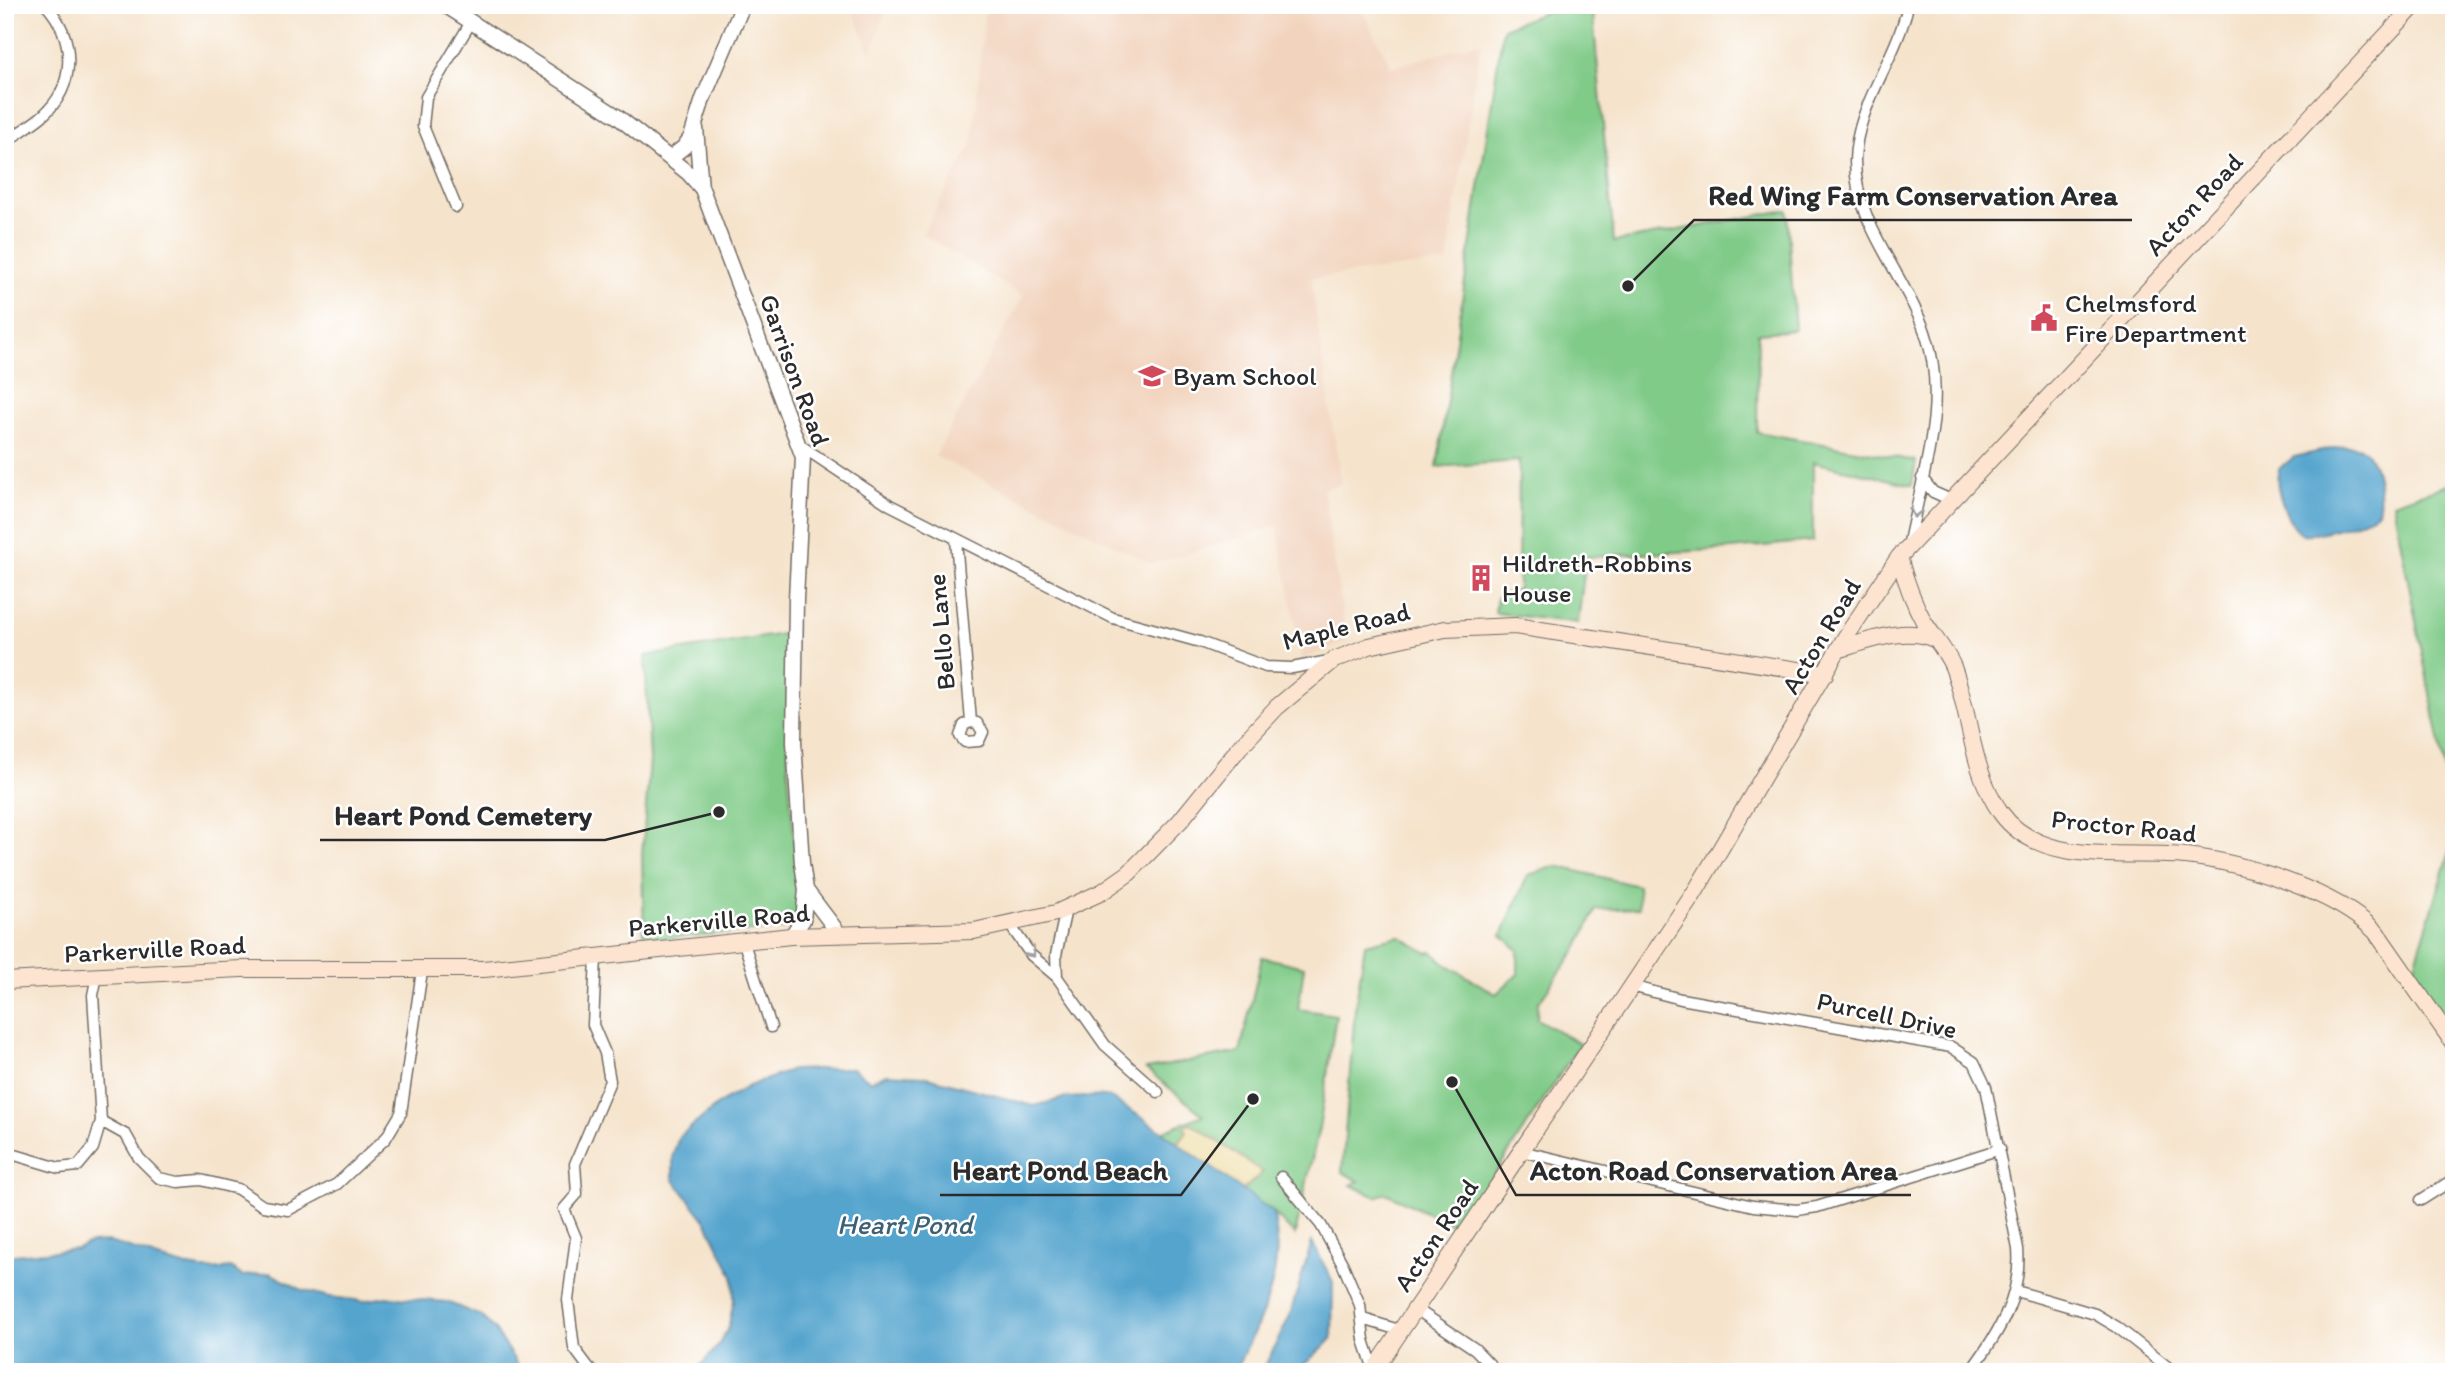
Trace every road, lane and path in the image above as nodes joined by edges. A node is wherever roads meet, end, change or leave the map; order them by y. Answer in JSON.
{"nodes":[{"id":1,"x":46,"y":5,"type":"edge"},
{"id":2,"x":445,"y":5,"type":"edge"},
{"id":3,"x":743,"y":5,"type":"edge"},
{"id":4,"x":1908,"y":5,"type":"edge"},
{"id":5,"x":2414,"y":5,"type":"edge"},
{"id":6,"x":471,"y":22,"type":"junction"},
{"id":7,"x":696,"y":126,"type":"junction"},
{"id":8,"x":5,"y":142,"type":"edge"},
{"id":9,"x":670,"y":158,"type":"junction"},
{"id":10,"x":702,"y":189,"type":"junction"},
{"id":11,"x":456,"y":207,"type":"dead end"},
{"id":12,"x":801,"y":446,"type":"junction"},
{"id":13,"x":1922,"y":478,"type":"junction"},
{"id":14,"x":1951,"y":500,"type":"junction"},
{"id":15,"x":956,"y":539,"type":"junction"},
{"id":16,"x":1903,"y":552,"type":"junction"},
{"id":17,"x":1936,"y":640,"type":"junction"},
{"id":18,"x":1838,"y":650,"type":"junction"},
{"id":19,"x":1334,"y":660,"type":"junction"},
{"id":20,"x":1825,"y":674,"type":"junction"},
{"id":21,"x":971,"y":722,"type":"dead end"},
{"id":22,"x":806,"y":890,"type":"junction"},
{"id":23,"x":1066,"y":909,"type":"junction"},
{"id":24,"x":1010,"y":925,"type":"junction"},
{"id":25,"x":841,"y":935,"type":"junction"},
{"id":26,"x":791,"y":936,"type":"junction"},
{"id":27,"x":743,"y":940,"type":"junction"},
{"id":28,"x":596,"y":957,"type":"junction"},
{"id":29,"x":422,"y":971,"type":"junction"},
{"id":30,"x":97,"y":976,"type":"junction"},
{"id":31,"x":1057,"y":977,"type":"junction"},
{"id":32,"x":5,"y":981,"type":"edge"},
{"id":33,"x":1631,"y":986,"type":"junction"},
{"id":34,"x":771,"y":1027,"type":"dead end"},
{"id":35,"x":2454,"y":1044,"type":"edge"},
{"id":36,"x":1158,"y":1092,"type":"dead end"},
{"id":37,"x":101,"y":1121,"type":"junction"},
{"id":38,"x":2000,"y":1149,"type":"junction"},
{"id":39,"x":1521,"y":1151,"type":"junction"},
{"id":40,"x":5,"y":1152,"type":"edge"},
{"id":41,"x":1281,"y":1177,"type":"dead end"},
{"id":42,"x":2454,"y":1179,"type":"edge"},
{"id":43,"x":2421,"y":1200,"type":"dead end"},
{"id":44,"x":2016,"y":1291,"type":"junction"},
{"id":45,"x":1416,"y":1309,"type":"junction"},
{"id":46,"x":1363,"y":1319,"type":"junction"},
{"id":47,"x":1402,"y":1331,"type":"junction"},
{"id":48,"x":1373,"y":1371,"type":"edge"},
{"id":49,"x":592,"y":1372,"type":"edge"},
{"id":50,"x":1497,"y":1372,"type":"edge"},
{"id":51,"x":1970,"y":1372,"type":"edge"},
{"id":52,"x":2174,"y":1372,"type":"edge"}],
"edges":[{"from":1,"to":8,"type":"street"},
{"from":2,"to":6,"type":"street","name":"Garrison Road"},
{"from":3,"to":7,"type":"street"},
{"from":4,"to":13,"type":"street"},
{"from":5,"to":14,"type":"main road","name":"Acton Road"},
{"from":6,"to":9,"type":"street","name":"Garrison Road"},
{"from":6,"to":11,"type":"street"},
{"from":7,"to":9,"type":"street"},
{"from":7,"to":10,"type":"street"},
{"from":9,"to":10,"type":"street","name":"Garrison Road"},
{"from":10,"to":12,"type":"street","name":"Garrison Road"},
{"from":12,"to":15,"type":"street","name":"Maple Road"},
{"from":12,"to":22,"type":"street","name":"Garrison Road"},
{"from":13,"to":14,"type":"street"},
{"from":13,"to":16,"type":"street","one_way":true},
{"from":14,"to":16,"type":"main road","name":"Acton Road"},
{"from":15,"to":19,"type":"street","name":"Maple Road"},
{"from":15,"to":21,"type":"street","name":"Bello Lane"},
{"from":16,"to":17,"type":"main road","name":"Proctor Road"},
{"from":16,"to":18,"type":"main road","name":"Acton Road"},
{"from":17,"to":18,"type":"main road"},
{"from":17,"to":35,"type":"main road","name":"Proctor Road"},
{"from":18,"to":20,"type":"main road","name":"Acton Road"},
{"from":19,"to":20,"type":"main road","name":"Maple Road"},
{"from":19,"to":23,"type":"main road","name":"Parkerville Road"},
{"from":20,"to":33,"type":"main road","name":"Acton Road"},
{"from":22,"to":25,"type":"street"},
{"from":22,"to":26,"type":"street","name":"Garrison Road"},
{"from":23,"to":24,"type":"main road","name":"Parkerville Road"},
{"from":23,"to":31,"type":"street"},
{"from":24,"to":25,"type":"main road","name":"Parkerville Road"},
{"from":24,"to":31,"type":"street","one_way":true},
{"from":25,"to":26,"type":"main road","name":"Parkerville Road"},
{"from":26,"to":27,"type":"main road","name":"Parkerville Road"},
{"from":27,"to":28,"type":"main road","name":"Parkerville Road"},
{"from":27,"to":34,"type":"street"},
{"from":28,"to":29,"type":"main road","name":"Parkerville Road"},
{"from":28,"to":49,"type":"street"},
{"from":29,"to":30,"type":"main road","name":"Parkerville Road"},
{"from":29,"to":37,"type":"street"},
{"from":30,"to":32,"type":"main road","name":"Parkerville Road"},
{"from":30,"to":37,"type":"street"},
{"from":31,"to":36,"type":"street"},
{"from":33,"to":38,"type":"street","name":"Purcell Drive"},
{"from":33,"to":39,"type":"main road","name":"Acton Road"},
{"from":37,"to":40,"type":"street"},
{"from":38,"to":39,"type":"street"},
{"from":38,"to":44,"type":"street","name":"Purcell Drive"},
{"from":39,"to":45,"type":"main road","name":"Acton Road"},
{"from":41,"to":46,"type":"street"},
{"from":42,"to":43,"type":"street"},
{"from":44,"to":51,"type":"street","name":"Purcell Drive"},
{"from":44,"to":52,"type":"street"},
{"from":45,"to":47,"type":"main road","name":"Acton Road"},
{"from":45,"to":50,"type":"street"},
{"from":46,"to":47,"type":"street"},
{"from":46,"to":48,"type":"street"},
{"from":47,"to":48,"type":"main road","name":"Acton Road"}]}
